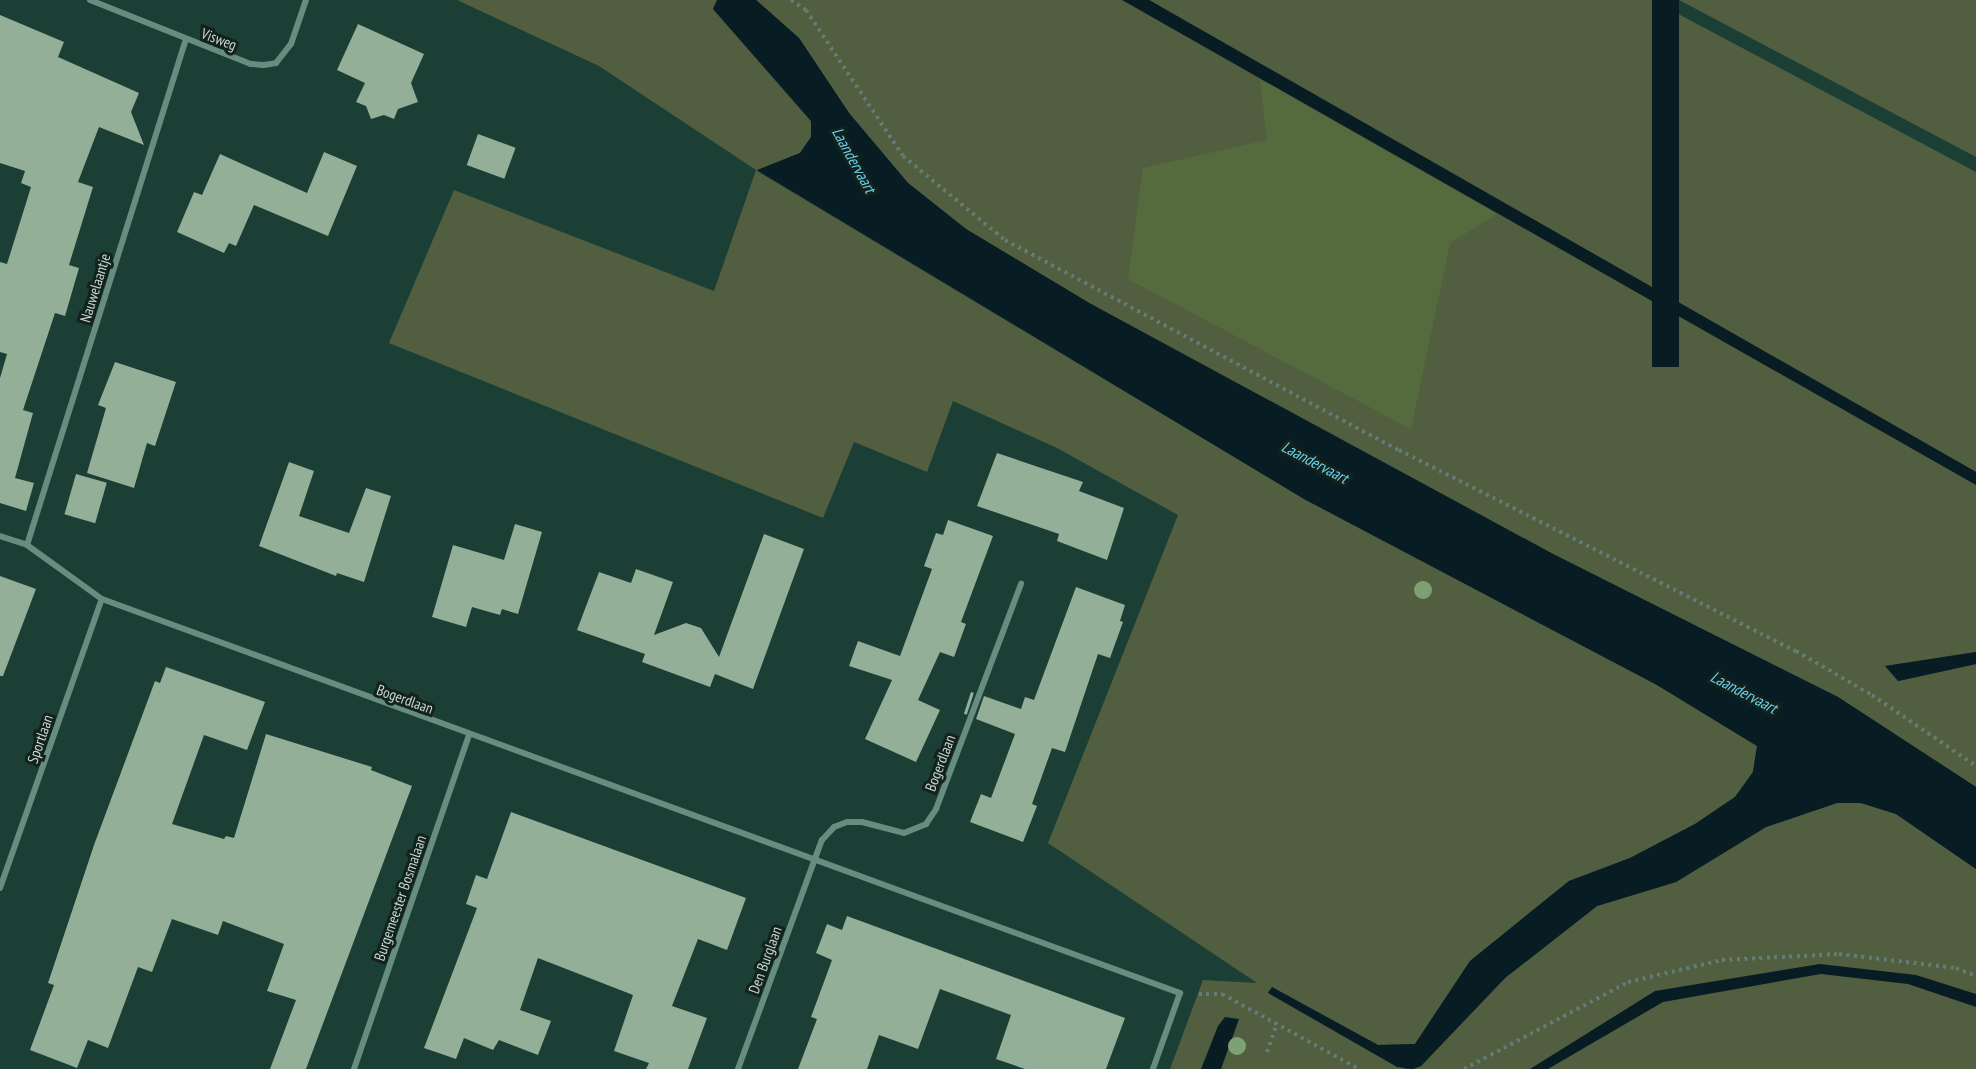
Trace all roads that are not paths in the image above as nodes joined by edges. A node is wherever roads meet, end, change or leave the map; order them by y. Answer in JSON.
{"nodes":[{"id":1,"x":90,"y":0,"type":"edge"},
{"id":2,"x":306,"y":0,"type":"edge"},
{"id":3,"x":186,"y":39,"type":"junction"},
{"id":4,"x":0,"y":536,"type":"edge"},
{"id":5,"x":27,"y":545,"type":"junction"},
{"id":6,"x":1021,"y":584,"type":"dead end"},
{"id":7,"x":102,"y":599,"type":"junction"},
{"id":8,"x":470,"y":735,"type":"junction"},
{"id":9,"x":815,"y":858,"type":"junction"},
{"id":10,"x":0,"y":888,"type":"edge"},
{"id":11,"x":354,"y":1069,"type":"edge"},
{"id":12,"x":738,"y":1069,"type":"edge"},
{"id":13,"x":1153,"y":1069,"type":"edge"}],
"edges":[{"from":1,"to":3,"type":"street","name":"Visweg"},
{"from":2,"to":3,"type":"street","name":"Visweg"},
{"from":3,"to":5,"type":"street","name":"Nauwelaantje"},
{"from":4,"to":5,"type":"street","name":"Bogerdlaan"},
{"from":5,"to":7,"type":"street","name":"Bogerdlaan"},
{"from":6,"to":9,"type":"street","name":"Bogerdlaan"},
{"from":7,"to":8,"type":"street","name":"Bogerdlaan"},
{"from":7,"to":10,"type":"street","name":"Sportlaan"},
{"from":8,"to":9,"type":"street","name":"Bogerdlaan"},
{"from":8,"to":11,"type":"street","name":"Burgemeester Bosmalaan"},
{"from":9,"to":12,"type":"street","name":"Den Burglaan"},
{"from":9,"to":13,"type":"street","name":"Bogerdlaan"}]}
